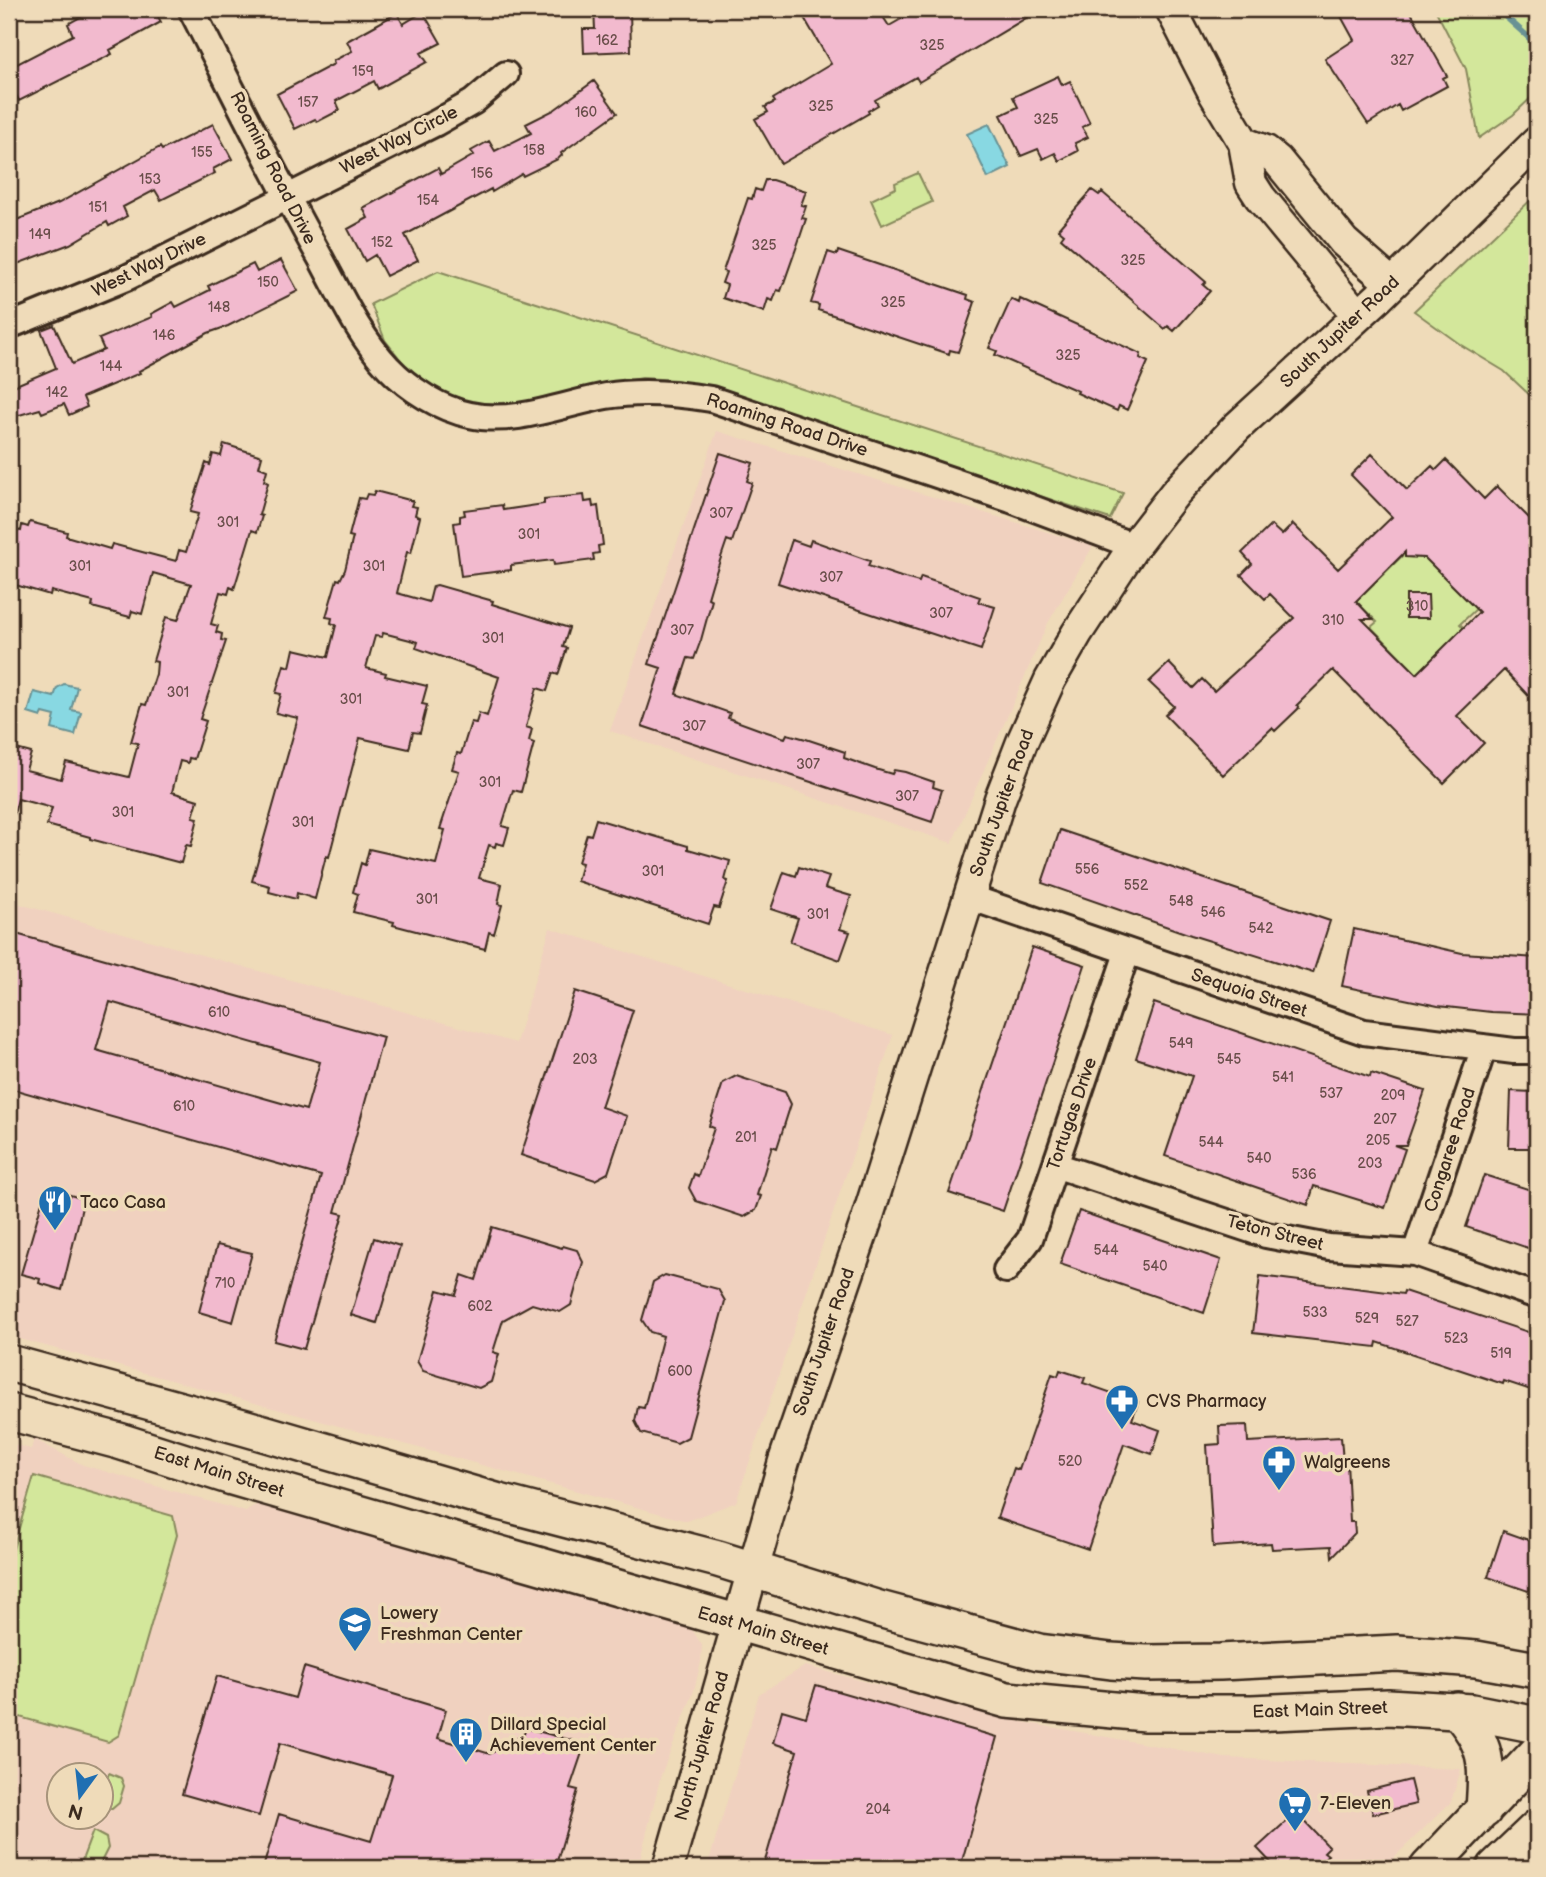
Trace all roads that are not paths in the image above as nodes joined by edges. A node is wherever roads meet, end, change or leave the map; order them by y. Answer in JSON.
{"nodes":[{"id":1,"x":191,"y":9,"type":"edge"},
{"id":2,"x":1171,"y":9,"type":"edge"},
{"id":3,"x":506,"y":74,"type":"dead end"},
{"id":4,"x":1537,"y":142,"type":"edge"},
{"id":5,"x":1244,"y":143,"type":"junction"},
{"id":6,"x":286,"y":197,"type":"junction"},
{"id":7,"x":1392,"y":284,"type":"junction"},
{"id":8,"x":1358,"y":316,"type":"junction"},
{"id":9,"x":9,"y":326,"type":"edge"},
{"id":10,"x":1134,"y":546,"type":"junction"},
{"id":11,"x":969,"y":897,"type":"junction"},
{"id":12,"x":1127,"y":953,"type":"junction"},
{"id":13,"x":1484,"y":1047,"type":"junction"},
{"id":14,"x":1537,"y":1051,"type":"edge"},
{"id":15,"x":1055,"y":1165,"type":"junction"},
{"id":16,"x":1415,"y":1253,"type":"junction"},
{"id":17,"x":1006,"y":1270,"type":"dead end"},
{"id":18,"x":1537,"y":1296,"type":"edge"},
{"id":19,"x":9,"y":1363,"type":"edge"},
{"id":20,"x":9,"y":1412,"type":"edge"},
{"id":21,"x":246,"y":1428,"type":"junction"},
{"id":22,"x":232,"y":1477,"type":"junction"},
{"id":23,"x":752,"y":1571,"type":"junction"},
{"id":24,"x":736,"y":1623,"type":"junction"},
{"id":25,"x":1111,"y":1661,"type":"junction"},
{"id":26,"x":1537,"y":1670,"type":"edge"},
{"id":27,"x":1457,"y":1710,"type":"junction"},
{"id":28,"x":1108,"y":1711,"type":"junction"},
{"id":29,"x":1537,"y":1725,"type":"edge"},
{"id":30,"x":1537,"y":1753,"type":"edge"},
{"id":31,"x":1483,"y":1810,"type":"junction"},
{"id":32,"x":1537,"y":1828,"type":"edge"},
{"id":33,"x":668,"y":1868,"type":"edge"},
{"id":34,"x":1428,"y":1868,"type":"edge"},
{"id":35,"x":1495,"y":1868,"type":"edge"}],
"edges":[{"from":1,"to":6,"type":"street","name":"Roaming Road Drive"},
{"from":2,"to":5,"type":"street"},
{"from":3,"to":6,"type":"street","name":"West Way Circle"},
{"from":4,"to":7,"type":"street","name":"South Jupiter Road"},
{"from":5,"to":7,"type":"street"},
{"from":5,"to":8,"type":"street"},
{"from":6,"to":9,"type":"street","name":"West Way Drive"},
{"from":6,"to":10,"type":"street","name":"Roaming Road Drive"},
{"from":7,"to":8,"type":"street","name":"South Jupiter Road"},
{"from":8,"to":10,"type":"street","name":"South Jupiter Road"},
{"from":10,"to":11,"type":"street","name":"South Jupiter Road"},
{"from":11,"to":12,"type":"street","name":"Sequoia Street"},
{"from":11,"to":23,"type":"street","name":"South Jupiter Road"},
{"from":12,"to":13,"type":"street","name":"Sequoia Street"},
{"from":12,"to":15,"type":"street","name":"Tortugas Drive"},
{"from":13,"to":14,"type":"street","name":"Sequoia Street"},
{"from":13,"to":16,"type":"street","name":"Congaree Road"},
{"from":15,"to":16,"type":"street","name":"Teton Street"},
{"from":15,"to":17,"type":"street","name":"Tortugas Drive"},
{"from":16,"to":18,"type":"street","name":"Teton Street"},
{"from":19,"to":21,"type":"main road"},
{"from":20,"to":22,"type":"main road","name":"East Main Street"},
{"from":21,"to":22,"type":"main road"},
{"from":21,"to":23,"type":"main road"},
{"from":22,"to":24,"type":"main road","name":"East Main Street"},
{"from":23,"to":24,"type":"street","name":"South Jupiter Road"},
{"from":23,"to":25,"type":"main road"},
{"from":24,"to":28,"type":"main road","name":"East Main Street"},
{"from":24,"to":33,"type":"street","name":"North Jupiter Road"},
{"from":25,"to":26,"type":"main road"},
{"from":25,"to":28,"type":"main road"},
{"from":27,"to":28,"type":"main road","name":"East Main Street"},
{"from":27,"to":29,"type":"main road","name":"East Main Street"},
{"from":27,"to":31,"type":"main road"},
{"from":30,"to":31,"type":"main road"},
{"from":31,"to":34,"type":"main road"},
{"from":32,"to":35,"type":"main road"}]}
